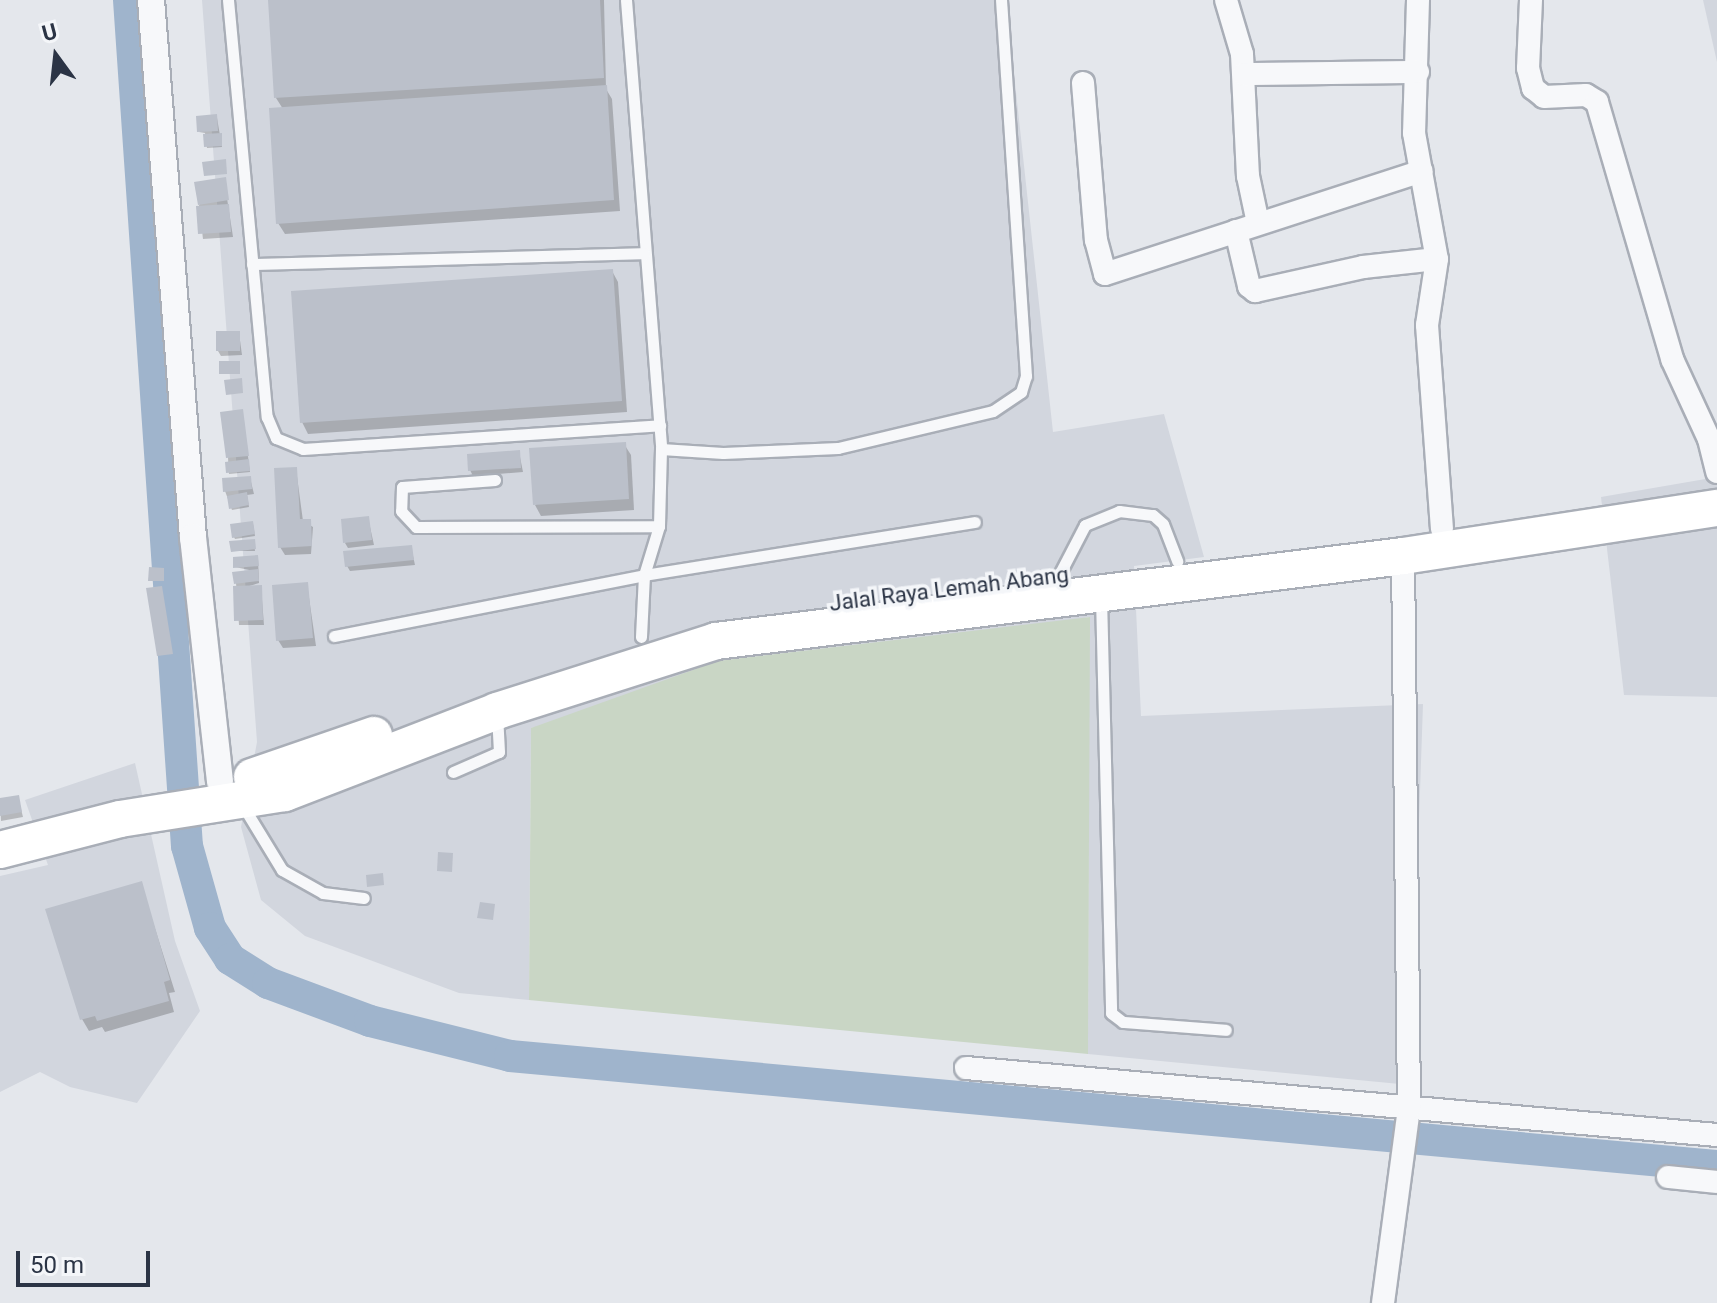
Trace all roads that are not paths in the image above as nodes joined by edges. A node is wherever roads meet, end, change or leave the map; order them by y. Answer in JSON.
{"nodes":[{"id":1,"x":151,"y":0,"type":"edge"},
{"id":2,"x":228,"y":0,"type":"edge"},
{"id":3,"x":626,"y":0,"type":"edge"},
{"id":4,"x":1001,"y":0,"type":"edge"},
{"id":5,"x":1226,"y":0,"type":"edge"},
{"id":6,"x":1418,"y":0,"type":"edge"},
{"id":7,"x":1531,"y":0,"type":"edge"},
{"id":8,"x":1418,"y":72,"type":"junction"},
{"id":9,"x":1244,"y":74,"type":"junction"},
{"id":10,"x":1083,"y":83,"type":"dead end"},
{"id":11,"x":1422,"y":171,"type":"junction"},
{"id":12,"x":1258,"y":223,"type":"junction"},
{"id":13,"x":1236,"y":231,"type":"junction"},
{"id":14,"x":644,"y":253,"type":"junction"},
{"id":15,"x":1437,"y":259,"type":"junction"},
{"id":16,"x":252,"y":264,"type":"junction"},
{"id":17,"x":660,"y":425,"type":"junction"},
{"id":18,"x":661,"y":449,"type":"junction"},
{"id":19,"x":1717,"y":472,"type":"edge"},
{"id":20,"x":495,"y":480,"type":"dead end"},
{"id":21,"x":1717,"y":487,"type":"edge"},
{"id":22,"x":1717,"y":508,"type":"edge"},
{"id":23,"x":975,"y":522,"type":"dead end"},
{"id":24,"x":659,"y":526,"type":"junction"},
{"id":25,"x":1442,"y":528,"type":"junction"},
{"id":26,"x":1403,"y":556,"type":"junction"},
{"id":27,"x":1177,"y":561,"type":"junction"},
{"id":28,"x":644,"y":575,"type":"junction"},
{"id":29,"x":1059,"y":575,"type":"junction"},
{"id":30,"x":1101,"y":592,"type":"junction"},
{"id":31,"x":334,"y":636,"type":"dead end"},
{"id":32,"x":641,"y":637,"type":"junction"},
{"id":33,"x":497,"y":711,"type":"junction"},
{"id":34,"x":453,"y":772,"type":"dead end"},
{"id":35,"x":219,"y":795,"type":"junction"},
{"id":36,"x":168,"y":801,"type":"junction"},
{"id":37,"x":0,"y":830,"type":"edge"},
{"id":38,"x":0,"y":850,"type":"edge"},
{"id":39,"x":364,"y":898,"type":"dead end"},
{"id":40,"x":1226,"y":1030,"type":"dead end"},
{"id":41,"x":966,"y":1068,"type":"dead end"},
{"id":42,"x":1408,"y":1125,"type":"junction"},
{"id":43,"x":1717,"y":1135,"type":"edge"},
{"id":44,"x":1668,"y":1177,"type":"dead end"},
{"id":45,"x":1717,"y":1182,"type":"edge"},
{"id":46,"x":1383,"y":1303,"type":"edge"}],
"edges":[{"from":1,"to":35,"type":"street"},
{"from":2,"to":16,"type":"lane"},
{"from":3,"to":14,"type":"lane"},
{"from":4,"to":18,"type":"lane"},
{"from":5,"to":9,"type":"street"},
{"from":6,"to":8,"type":"street"},
{"from":7,"to":19,"type":"street"},
{"from":8,"to":9,"type":"street"},
{"from":8,"to":11,"type":"street"},
{"from":9,"to":12,"type":"street"},
{"from":10,"to":13,"type":"street"},
{"from":11,"to":12,"type":"street"},
{"from":11,"to":15,"type":"street"},
{"from":12,"to":13,"type":"street"},
{"from":13,"to":15,"type":"street"},
{"from":14,"to":16,"type":"lane"},
{"from":14,"to":17,"type":"lane"},
{"from":15,"to":25,"type":"street"},
{"from":16,"to":17,"type":"lane"},
{"from":17,"to":18,"type":"lane"},
{"from":18,"to":24,"type":"lane"},
{"from":20,"to":24,"type":"lane"},
{"from":21,"to":25,"type":"highway","name":"Jalal Raya Lemah Abang"},
{"from":22,"to":26,"type":"highway","name":"Jalal Raya Lemah Abang"},
{"from":23,"to":28,"type":"lane"},
{"from":24,"to":28,"type":"lane"},
{"from":25,"to":27,"type":"highway","name":"Jalal Raya Lemah Abang"},
{"from":26,"to":30,"type":"highway","name":"Jalal Raya Lemah Abang"},
{"from":26,"to":42,"type":"street"},
{"from":27,"to":29,"type":"highway","name":"Jalal Raya Lemah Abang"},
{"from":27,"to":29,"type":"lane"},
{"from":28,"to":31,"type":"lane"},
{"from":28,"to":32,"type":"lane"},
{"from":29,"to":32,"type":"highway","name":"Jalal Raya Lemah Abang"},
{"from":30,"to":33,"type":"highway","name":"Jalal Raya Lemah Abang"},
{"from":30,"to":40,"type":"lane"},
{"from":32,"to":35,"type":"highway","name":"Jalal Raya Lemah Abang"},
{"from":33,"to":34,"type":"lane"},
{"from":33,"to":35,"type":"highway","name":"Jalal Raya Lemah Abang"},
{"from":35,"to":36,"type":"highway"},
{"from":35,"to":39,"type":"lane"},
{"from":36,"to":37,"type":"highway"},
{"from":36,"to":38,"type":"highway"},
{"from":41,"to":42,"type":"street"},
{"from":42,"to":43,"type":"street"},
{"from":42,"to":46,"type":"street"},
{"from":44,"to":45,"type":"street"}]}
